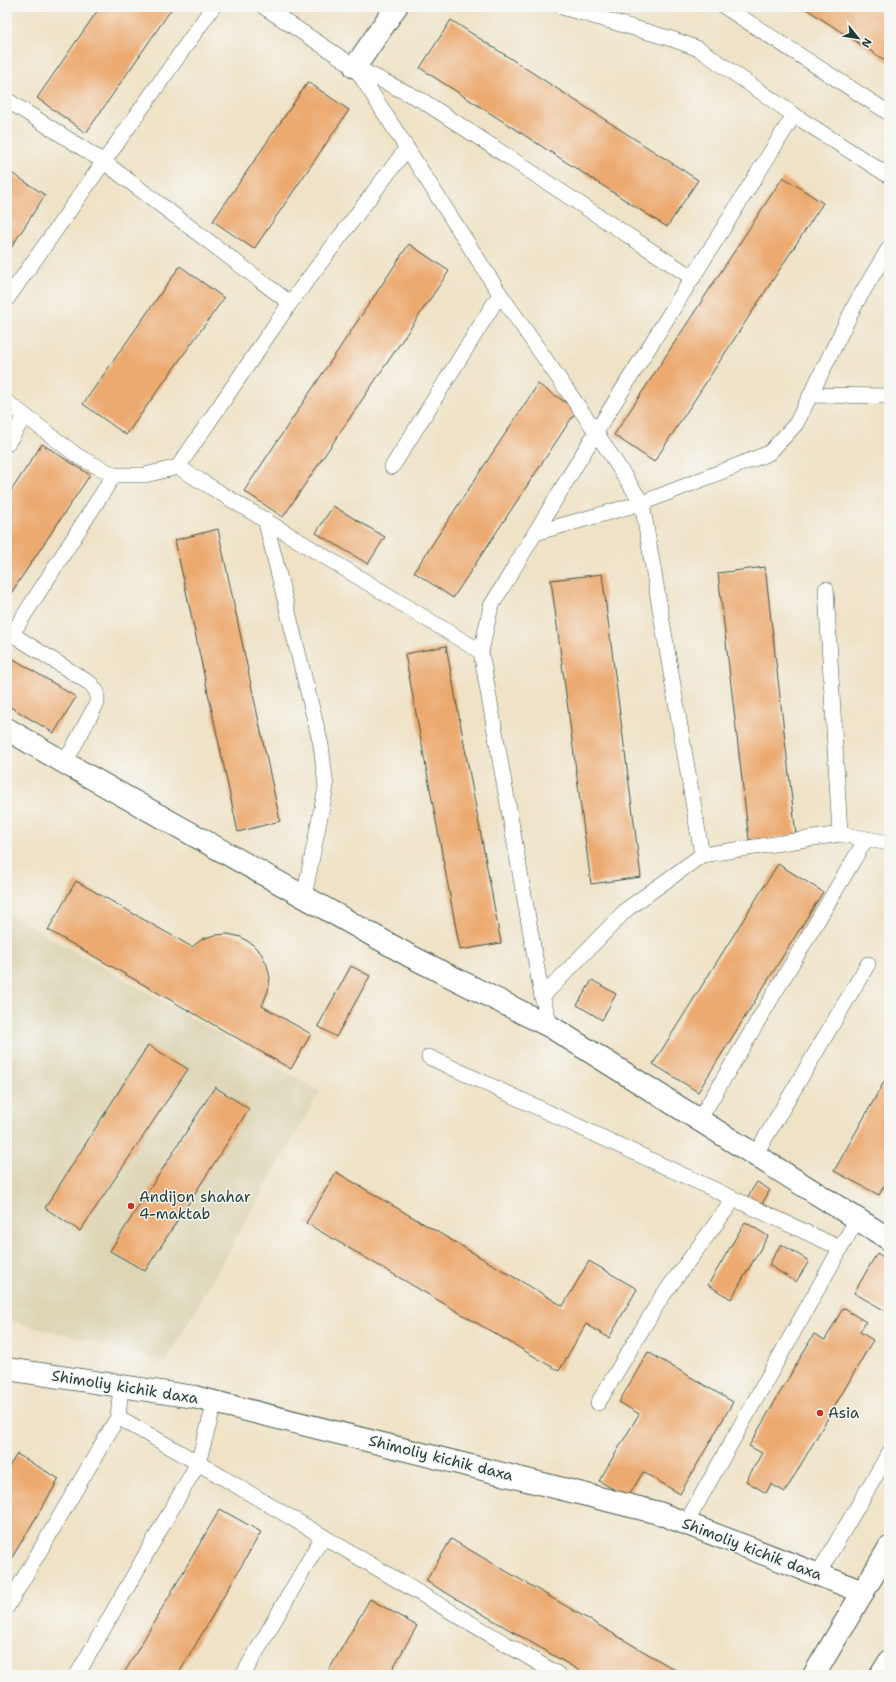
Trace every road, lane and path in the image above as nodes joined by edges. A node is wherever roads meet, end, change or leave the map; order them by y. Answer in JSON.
{"nodes":[{"id":1,"x":213,"y":7,"type":"edge"},
{"id":2,"x":264,"y":7,"type":"edge"},
{"id":3,"x":396,"y":7,"type":"edge"},
{"id":4,"x":562,"y":7,"type":"edge"},
{"id":5,"x":725,"y":7,"type":"edge"},
{"id":6,"x":355,"y":67,"type":"junction"},
{"id":7,"x":7,"y":100,"type":"edge"},
{"id":8,"x":889,"y":113,"type":"edge"},
{"id":9,"x":794,"y":115,"type":"junction"},
{"id":10,"x":407,"y":148,"type":"junction"},
{"id":11,"x":104,"y":162,"type":"junction"},
{"id":12,"x":889,"y":176,"type":"edge"},
{"id":13,"x":889,"y":248,"type":"edge"},
{"id":14,"x":693,"y":278,"type":"junction"},
{"id":15,"x":500,"y":294,"type":"junction"},
{"id":16,"x":7,"y":300,"type":"edge"},
{"id":17,"x":290,"y":303,"type":"junction"},
{"id":18,"x":811,"y":394,"type":"junction"},
{"id":19,"x":889,"y":396,"type":"edge"},
{"id":20,"x":7,"y":402,"type":"edge"},
{"id":21,"x":25,"y":416,"type":"junction"},
{"id":22,"x":596,"y":432,"type":"junction"},
{"id":23,"x":7,"y":444,"type":"edge"},
{"id":24,"x":178,"y":467,"type":"junction"},
{"id":25,"x":392,"y":467,"type":"dead end"},
{"id":26,"x":114,"y":475,"type":"junction"},
{"id":27,"x":642,"y":503,"type":"junction"},
{"id":28,"x":265,"y":520,"type":"junction"},
{"id":29,"x":535,"y":534,"type":"junction"},
{"id":30,"x":826,"y":589,"type":"dead end"},
{"id":31,"x":9,"y":632,"type":"edge"},
{"id":32,"x":481,"y":652,"type":"junction"},
{"id":33,"x":7,"y":729,"type":"edge"},
{"id":34,"x":65,"y":763,"type":"junction"},
{"id":35,"x":840,"y":834,"type":"junction"},
{"id":36,"x":866,"y":839,"type":"junction"},
{"id":37,"x":889,"y":843,"type":"edge"},
{"id":38,"x":702,"y":855,"type":"junction"},
{"id":39,"x":304,"y":897,"type":"junction"},
{"id":40,"x":868,"y":964,"type":"dead end"},
{"id":41,"x":542,"y":997,"type":"junction"},
{"id":42,"x":551,"y":1027,"type":"junction"},
{"id":43,"x":429,"y":1057,"type":"dead end"},
{"id":44,"x":699,"y":1120,"type":"junction"},
{"id":45,"x":755,"y":1155,"type":"junction"},
{"id":46,"x":734,"y":1199,"type":"junction"},
{"id":47,"x":857,"y":1219,"type":"junction"},
{"id":48,"x":889,"y":1239,"type":"edge"},
{"id":49,"x":840,"y":1248,"type":"junction"},
{"id":50,"x":7,"y":1369,"type":"edge"},
{"id":51,"x":121,"y":1386,"type":"junction"},
{"id":52,"x":215,"y":1402,"type":"junction"},
{"id":53,"x":598,"y":1403,"type":"dead end"},
{"id":54,"x":118,"y":1417,"type":"junction"},
{"id":55,"x":889,"y":1453,"type":"edge"},
{"id":56,"x":198,"y":1463,"type":"junction"},
{"id":57,"x":686,"y":1523,"type":"junction"},
{"id":58,"x":323,"y":1536,"type":"junction"},
{"id":59,"x":889,"y":1548,"type":"edge"},
{"id":60,"x":818,"y":1574,"type":"junction"},
{"id":61,"x":863,"y":1592,"type":"junction"},
{"id":62,"x":7,"y":1607,"type":"edge"},
{"id":63,"x":889,"y":1662,"type":"edge"},
{"id":64,"x":535,"y":1669,"type":"edge"},
{"id":65,"x":77,"y":1675,"type":"edge"},
{"id":66,"x":243,"y":1675,"type":"edge"},
{"id":67,"x":559,"y":1675,"type":"edge"},
{"id":68,"x":814,"y":1675,"type":"edge"},
{"id":69,"x":881,"y":1675,"type":"edge"}],
"edges":[{"from":1,"to":11,"type":"lane"},
{"from":2,"to":6,"type":"lane"},
{"from":3,"to":6,"type":"street"},
{"from":4,"to":9,"type":"lane"},
{"from":5,"to":8,"type":"lane"},
{"from":6,"to":10,"type":"lane"},
{"from":6,"to":14,"type":"lane"},
{"from":7,"to":11,"type":"lane"},
{"from":9,"to":12,"type":"lane"},
{"from":9,"to":14,"type":"lane"},
{"from":10,"to":15,"type":"lane"},
{"from":10,"to":17,"type":"lane"},
{"from":11,"to":16,"type":"lane"},
{"from":11,"to":17,"type":"lane"},
{"from":13,"to":18,"type":"lane"},
{"from":14,"to":22,"type":"lane"},
{"from":15,"to":22,"type":"lane"},
{"from":15,"to":25,"type":"lane"},
{"from":17,"to":24,"type":"lane"},
{"from":18,"to":19,"type":"lane"},
{"from":18,"to":27,"type":"lane"},
{"from":20,"to":21,"type":"lane"},
{"from":21,"to":23,"type":"lane"},
{"from":21,"to":26,"type":"lane"},
{"from":22,"to":27,"type":"lane"},
{"from":22,"to":29,"type":"lane"},
{"from":24,"to":26,"type":"lane"},
{"from":24,"to":28,"type":"lane"},
{"from":26,"to":31,"type":"lane"},
{"from":27,"to":29,"type":"lane"},
{"from":27,"to":38,"type":"lane"},
{"from":28,"to":32,"type":"lane"},
{"from":28,"to":39,"type":"lane"},
{"from":29,"to":32,"type":"lane"},
{"from":30,"to":35,"type":"lane"},
{"from":31,"to":34,"type":"lane"},
{"from":32,"to":41,"type":"lane"},
{"from":33,"to":34,"type":"street"},
{"from":34,"to":39,"type":"street"},
{"from":35,"to":36,"type":"lane"},
{"from":35,"to":38,"type":"lane"},
{"from":36,"to":37,"type":"lane"},
{"from":36,"to":44,"type":"lane"},
{"from":38,"to":41,"type":"lane"},
{"from":39,"to":42,"type":"street"},
{"from":40,"to":45,"type":"lane"},
{"from":41,"to":42,"type":"lane"},
{"from":42,"to":44,"type":"street"},
{"from":43,"to":46,"type":"lane"},
{"from":44,"to":45,"type":"street"},
{"from":45,"to":47,"type":"street"},
{"from":46,"to":49,"type":"lane"},
{"from":46,"to":53,"type":"lane"},
{"from":47,"to":48,"type":"street"},
{"from":47,"to":49,"type":"lane"},
{"from":49,"to":57,"type":"lane"},
{"from":50,"to":51,"type":"street","name":"Shimoliy kichik daxa"},
{"from":51,"to":52,"type":"street","name":"Shimoliy kichik daxa"},
{"from":51,"to":54,"type":"lane"},
{"from":52,"to":56,"type":"lane"},
{"from":52,"to":57,"type":"street","name":"Shimoliy kichik daxa"},
{"from":54,"to":56,"type":"lane"},
{"from":54,"to":62,"type":"lane"},
{"from":55,"to":60,"type":"lane"},
{"from":56,"to":58,"type":"lane"},
{"from":56,"to":65,"type":"lane"},
{"from":57,"to":60,"type":"street","name":"Shimoliy kichik daxa"},
{"from":58,"to":64,"type":"lane"},
{"from":58,"to":66,"type":"lane"},
{"from":59,"to":61,"type":"street"},
{"from":60,"to":61,"type":"street","name":"Shimoliy kichik daxa"},
{"from":61,"to":68,"type":"street"},
{"from":63,"to":69,"type":"street"},
{"from":64,"to":67,"type":"lane"}]}
